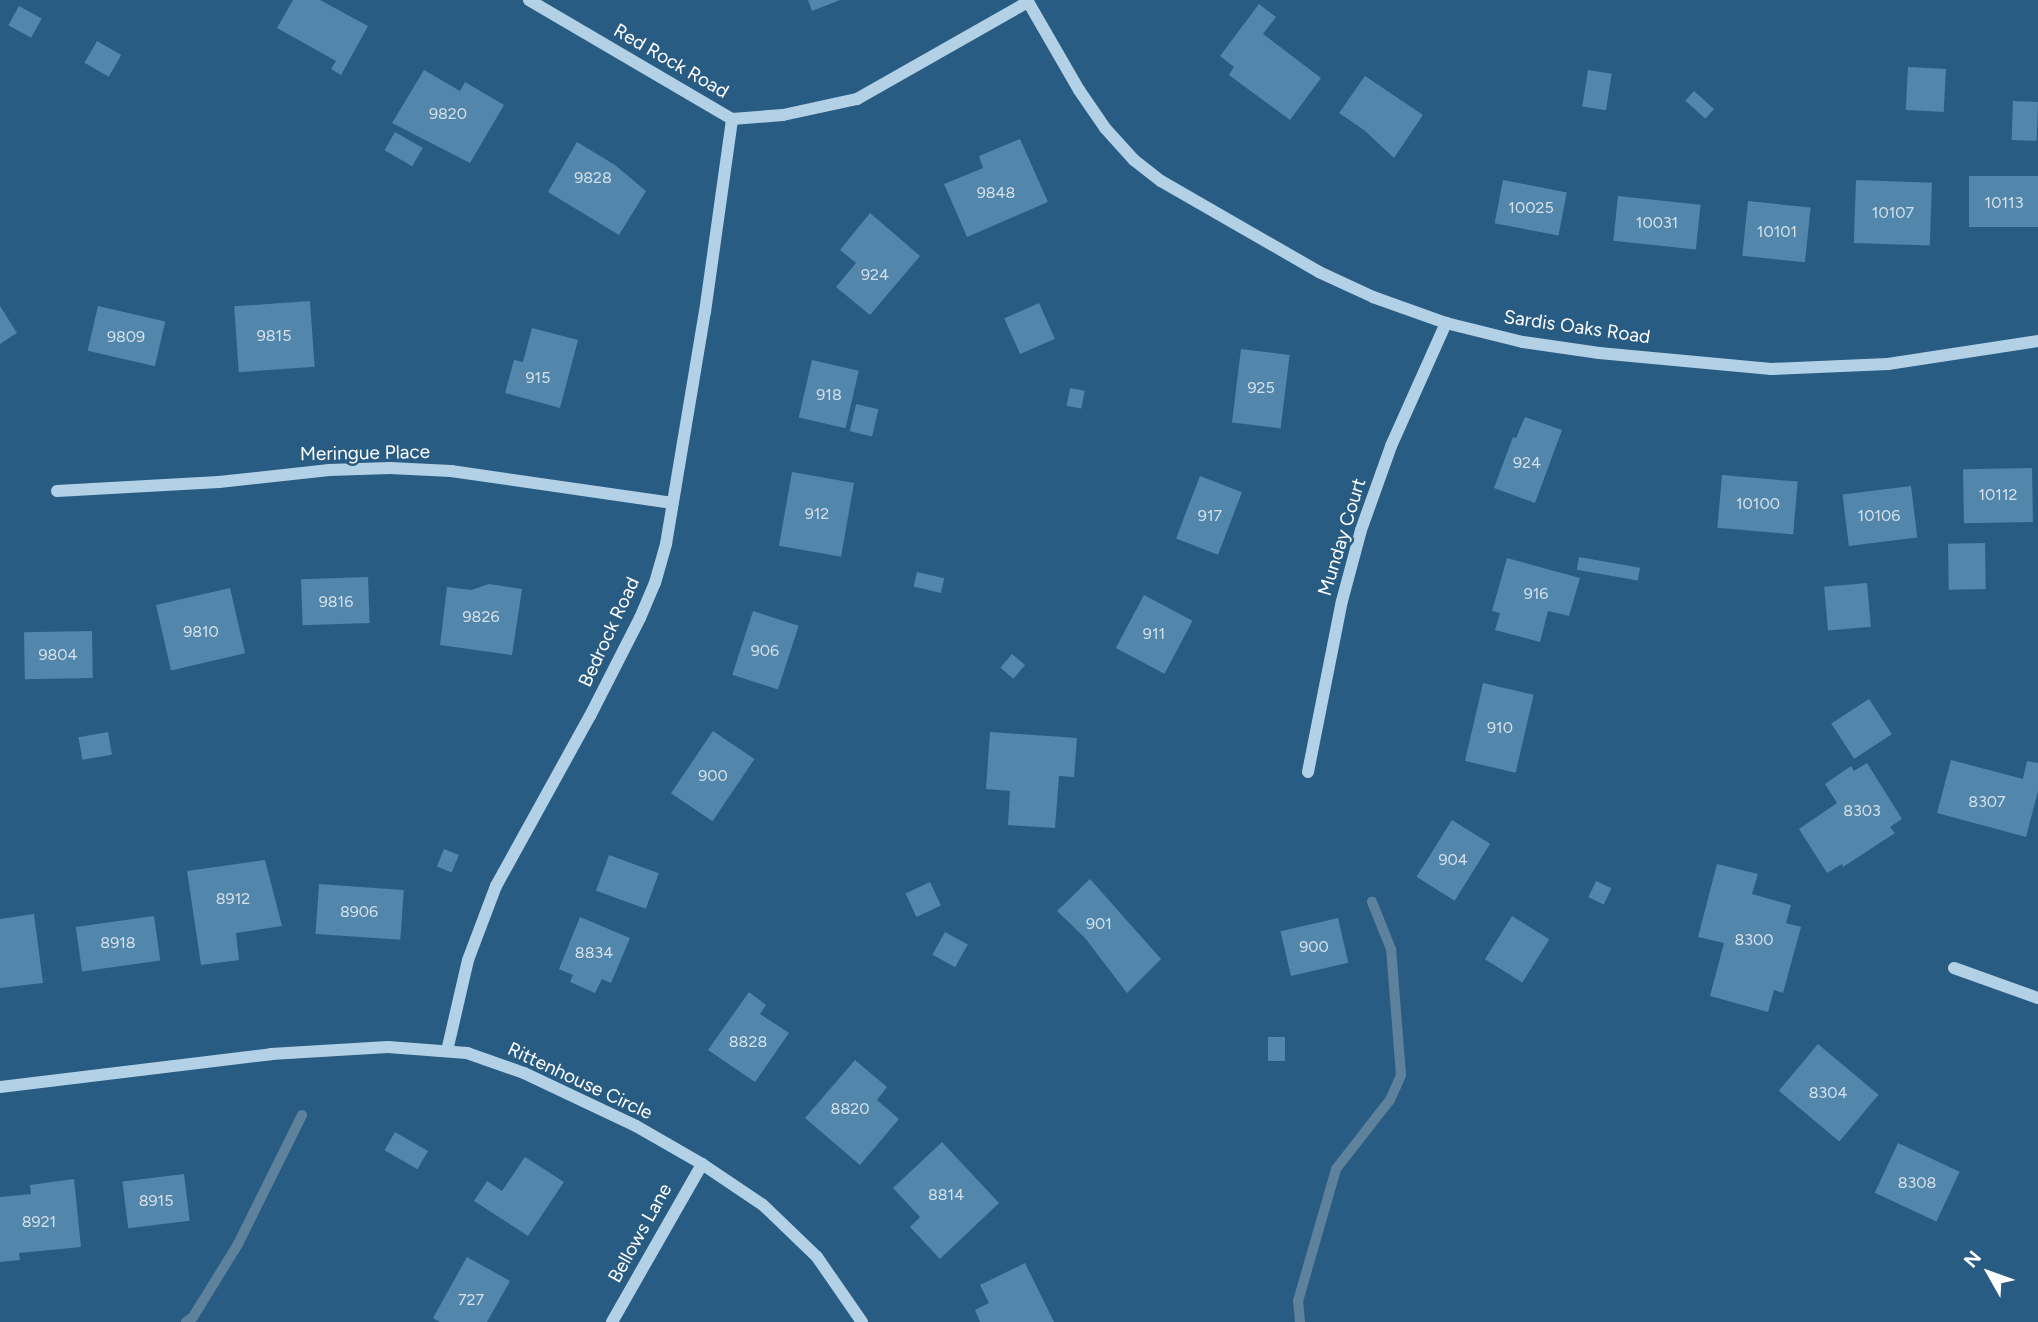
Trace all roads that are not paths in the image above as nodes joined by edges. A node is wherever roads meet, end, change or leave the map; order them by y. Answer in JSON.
{"nodes":[{"id":1,"x":529,"y":0,"type":"edge"},
{"id":2,"x":1028,"y":1,"type":"edge"},
{"id":3,"x":732,"y":119,"type":"junction"},
{"id":4,"x":1446,"y":323,"type":"junction"},
{"id":5,"x":2038,"y":341,"type":"edge"},
{"id":6,"x":57,"y":491,"type":"dead end"},
{"id":7,"x":673,"y":503,"type":"junction"},
{"id":8,"x":1308,"y":772,"type":"dead end"},
{"id":9,"x":1954,"y":968,"type":"dead end"},
{"id":10,"x":2038,"y":998,"type":"edge"},
{"id":11,"x":447,"y":1051,"type":"junction"},
{"id":12,"x":0,"y":1087,"type":"edge"},
{"id":13,"x":702,"y":1164,"type":"junction"},
{"id":14,"x":612,"y":1322,"type":"edge"},
{"id":15,"x":862,"y":1322,"type":"edge"}],
"edges":[{"from":1,"to":3,"type":"street","name":"Red Rock Road"},
{"from":2,"to":3,"type":"street","name":"Red Rock Road"},
{"from":2,"to":4,"type":"street","name":"Sardis Oaks Road"},
{"from":3,"to":7,"type":"street","name":"Bedrock Road"},
{"from":4,"to":5,"type":"street","name":"Sardis Oaks Road"},
{"from":4,"to":8,"type":"street","name":"Munday Court"},
{"from":6,"to":7,"type":"street","name":"Meringue Place"},
{"from":7,"to":11,"type":"street","name":"Bedrock Road"},
{"from":9,"to":10,"type":"street"},
{"from":11,"to":12,"type":"street","name":"Rittenhouse Circle"},
{"from":11,"to":13,"type":"street","name":"Rittenhouse Circle"},
{"from":13,"to":14,"type":"street","name":"Bellows Lane"},
{"from":13,"to":15,"type":"street","name":"Rittenhouse Circle"}]}
